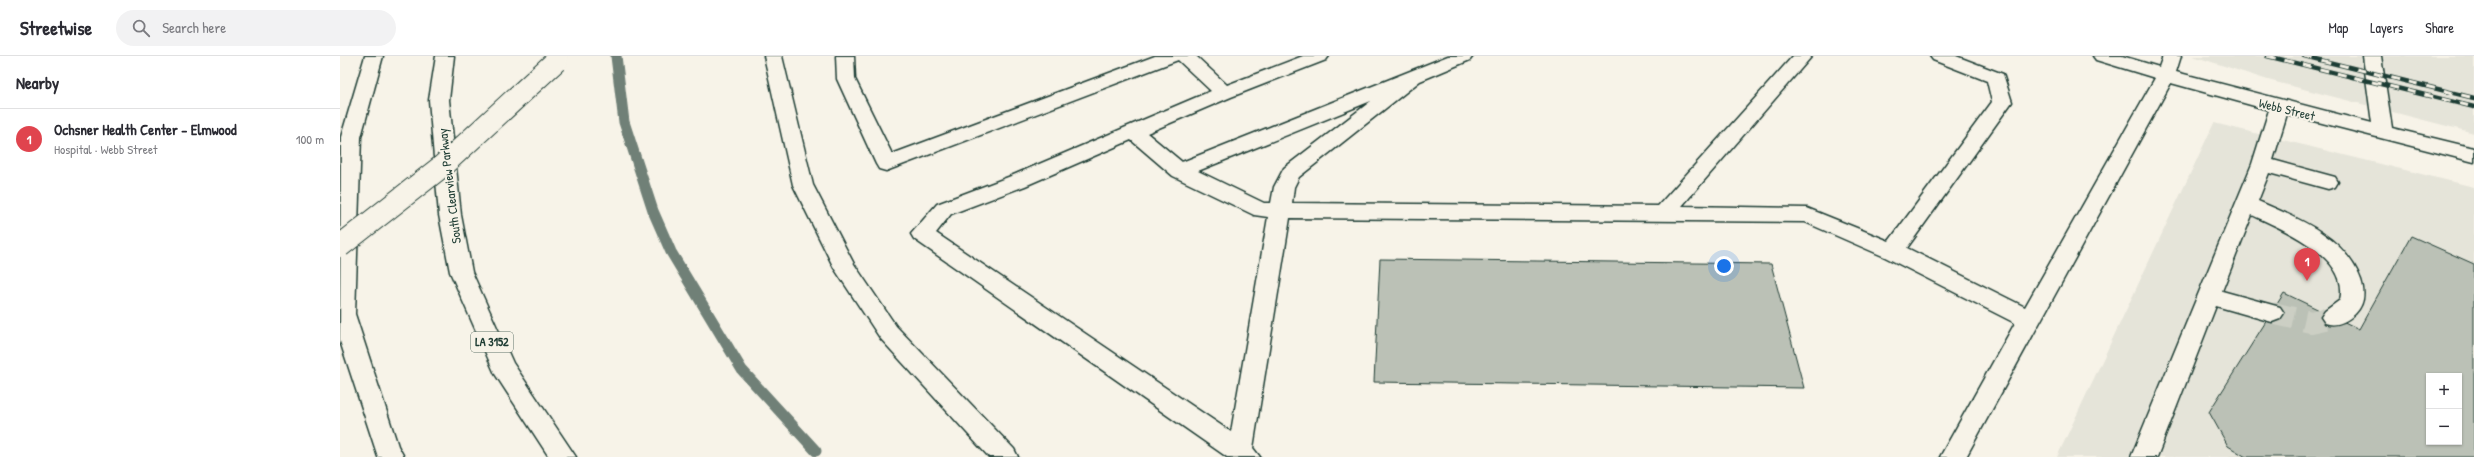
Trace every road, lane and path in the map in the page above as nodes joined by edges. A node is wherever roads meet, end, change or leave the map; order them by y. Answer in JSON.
{"nodes":[{"id":1,"x":445,"y":56,"type":"edge"},
{"id":2,"x":773,"y":56,"type":"edge"},
{"id":3,"x":845,"y":56,"type":"edge"},
{"id":4,"x":1172,"y":56,"type":"edge"},
{"id":5,"x":1185,"y":56,"type":"edge"},
{"id":6,"x":1320,"y":56,"type":"edge"},
{"id":7,"x":1464,"y":56,"type":"edge"},
{"id":8,"x":1803,"y":56,"type":"edge"},
{"id":9,"x":1939,"y":56,"type":"edge"},
{"id":10,"x":2102,"y":56,"type":"edge"},
{"id":11,"x":2372,"y":56,"type":"edge"},
{"id":12,"x":374,"y":57,"type":"edge"},
{"id":13,"x":558,"y":58,"type":"edge"},
{"id":14,"x":2169,"y":66,"type":"edge"},
{"id":15,"x":1413,"y":77,"type":"junction"},
{"id":16,"x":1224,"y":93,"type":"junction"},
{"id":17,"x":2280,"y":107,"type":"junction"},
{"id":18,"x":1133,"y":132,"type":"junction"},
{"id":19,"x":2383,"y":133,"type":"junction"},
{"id":20,"x":2474,"y":155,"type":"edge"},
{"id":21,"x":2262,"y":164,"type":"junction"},
{"id":22,"x":1180,"y":171,"type":"junction"},
{"id":23,"x":2328,"y":182,"type":"dead end"},
{"id":24,"x":2246,"y":204,"type":"junction"},
{"id":25,"x":1280,"y":210,"type":"junction"},
{"id":26,"x":1663,"y":214,"type":"junction"},
{"id":27,"x":340,"y":246,"type":"edge"},
{"id":28,"x":1893,"y":251,"type":"junction"},
{"id":29,"x":2210,"y":296,"type":"junction"},
{"id":30,"x":2272,"y":314,"type":"tunnel mouth"},
{"id":31,"x":2333,"y":317,"type":"tunnel mouth"},
{"id":32,"x":2029,"y":320,"type":"junction"},
{"id":33,"x":1243,"y":455,"type":"edge"},
{"id":34,"x":391,"y":457,"type":"edge"},
{"id":35,"x":563,"y":457,"type":"edge"},
{"id":36,"x":1005,"y":457,"type":"edge"},
{"id":37,"x":1953,"y":457,"type":"edge"},
{"id":38,"x":2144,"y":457,"type":"edge"}],
"edges":[{"from":1,"to":35,"type":"main road","name":"South Clearview Parkway","number":"LA 3152"},
{"from":2,"to":36,"type":"main road"},
{"from":3,"to":4,"type":"main road"},
{"from":5,"to":16,"type":"main road"},
{"from":6,"to":16,"type":"main road"},
{"from":7,"to":15,"type":"main road"},
{"from":8,"to":26,"type":"main road"},
{"from":9,"to":28,"type":"main road"},
{"from":10,"to":14,"type":"main road","name":"Webb Street"},
{"from":11,"to":19,"type":"main road"},
{"from":12,"to":34,"type":"main road"},
{"from":13,"to":27,"type":"main road","bridge":true},
{"from":14,"to":17,"type":"main road","name":"Webb Street"},
{"from":14,"to":32,"type":"main road"},
{"from":15,"to":22,"type":"main road"},
{"from":15,"to":25,"type":"main road"},
{"from":16,"to":18,"type":"main road"},
{"from":17,"to":19,"type":"main road","name":"Webb Street"},
{"from":17,"to":21,"type":"main road"},
{"from":18,"to":22,"type":"main road"},
{"from":18,"to":33,"type":"main road"},
{"from":19,"to":20,"type":"main road","name":"Webb Street"},
{"from":21,"to":23,"type":"main road"},
{"from":21,"to":24,"type":"main road"},
{"from":22,"to":25,"type":"main road"},
{"from":24,"to":29,"type":"main road"},
{"from":24,"to":31,"type":"main road"},
{"from":25,"to":26,"type":"main road"},
{"from":25,"to":33,"type":"main road"},
{"from":26,"to":28,"type":"main road"},
{"from":28,"to":32,"type":"main road"},
{"from":29,"to":30,"type":"main road"},
{"from":29,"to":38,"type":"main road"},
{"from":32,"to":37,"type":"main road"}]}
